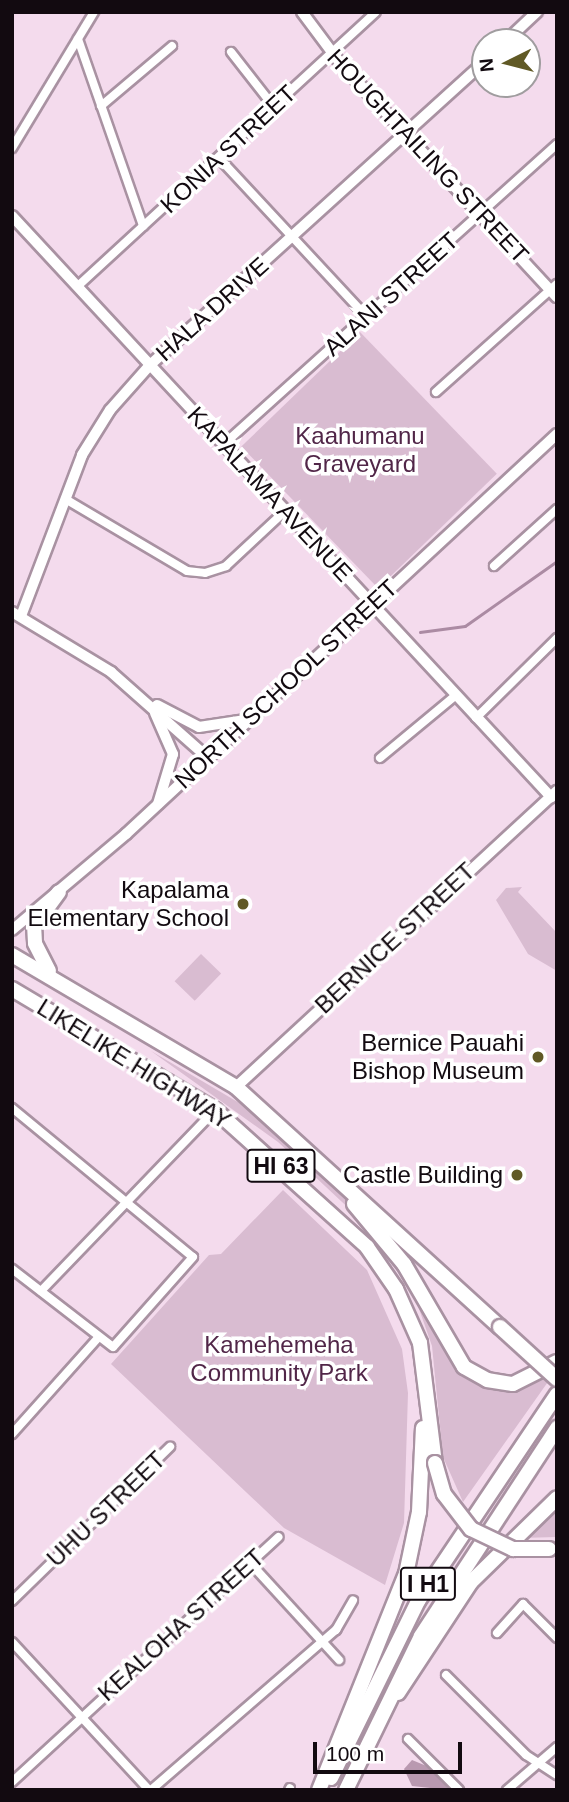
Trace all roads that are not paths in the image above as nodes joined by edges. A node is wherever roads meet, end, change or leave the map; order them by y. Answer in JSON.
{"nodes":[{"id":1,"x":94,"y":12,"type":"edge"},
{"id":2,"x":302,"y":12,"type":"edge"},
{"id":3,"x":376,"y":12,"type":"edge"},
{"id":4,"x":537,"y":12,"type":"edge"},
{"id":5,"x":520,"y":28,"type":"edge"},
{"id":6,"x":78,"y":39,"type":"junction"},
{"id":7,"x":172,"y":46,"type":"dead end"},
{"id":8,"x":231,"y":52,"type":"dead end"},
{"id":9,"x":331,"y":52,"type":"junction"},
{"id":10,"x":471,"y":74,"type":"edge"},
{"id":11,"x":101,"y":106,"type":"junction"},
{"id":12,"x":274,"y":107,"type":"junction"},
{"id":13,"x":407,"y":134,"type":"junction"},
{"id":14,"x":557,"y":144,"type":"edge"},
{"id":15,"x":12,"y":149,"type":"edge"},
{"id":16,"x":219,"y":158,"type":"junction"},
{"id":17,"x":482,"y":213,"type":"junction"},
{"id":18,"x":12,"y":216,"type":"edge"},
{"id":19,"x":143,"y":226,"type":"junction"},
{"id":20,"x":292,"y":237,"type":"junction"},
{"id":21,"x":79,"y":285,"type":"junction"},
{"id":22,"x":555,"y":290,"type":"edge"},
{"id":23,"x":366,"y":316,"type":"junction"},
{"id":24,"x":150,"y":365,"type":"junction"},
{"id":25,"x":436,"y":392,"type":"dead end"},
{"id":26,"x":557,"y":434,"type":"edge"},
{"id":27,"x":224,"y":444,"type":"junction"},
{"id":28,"x":67,"y":500,"type":"junction"},
{"id":29,"x":557,"y":509,"type":"edge"},
{"id":30,"x":286,"y":510,"type":"junction"},
{"id":31,"x":494,"y":566,"type":"dead end"},
{"id":32,"x":372,"y":603,"type":"junction"},
{"id":33,"x":16,"y":614,"type":"edge"},
{"id":34,"x":557,"y":638,"type":"edge"},
{"id":35,"x":455,"y":695,"type":"junction"},
{"id":36,"x":145,"y":699,"type":"junction"},
{"id":37,"x":476,"y":718,"type":"junction"},
{"id":38,"x":245,"y":720,"type":"junction"},
{"id":39,"x":206,"y":757,"type":"junction"},
{"id":40,"x":380,"y":758,"type":"dead end"},
{"id":41,"x":555,"y":797,"type":"edge"},
{"id":42,"x":158,"y":804,"type":"junction"},
{"id":43,"x":59,"y":892,"type":"junction"},
{"id":44,"x":12,"y":930,"type":"edge"},
{"id":45,"x":12,"y":955,"type":"edge"},
{"id":46,"x":50,"y":972,"type":"junction"},
{"id":47,"x":12,"y":989,"type":"edge"},
{"id":48,"x":236,"y":1087,"type":"junction"},
{"id":49,"x":12,"y":1108,"type":"edge"},
{"id":50,"x":215,"y":1111,"type":"junction"},
{"id":51,"x":286,"y":1131,"type":"junction"},
{"id":52,"x":127,"y":1200,"type":"junction"},
{"id":53,"x":12,"y":1269,"type":"edge"},
{"id":54,"x":41,"y":1291,"type":"junction"},
{"id":55,"x":408,"y":1313,"type":"junction"},
{"id":56,"x":97,"y":1339,"type":"junction"},
{"id":57,"x":557,"y":1362,"type":"edge"},
{"id":58,"x":557,"y":1379,"type":"edge"},
{"id":59,"x":557,"y":1394,"type":"edge"},
{"id":60,"x":557,"y":1428,"type":"edge"},
{"id":61,"x":12,"y":1434,"type":"edge"},
{"id":62,"x":170,"y":1447,"type":"dead end"},
{"id":63,"x":557,"y":1498,"type":"edge"},
{"id":64,"x":278,"y":1537,"type":"dead end"},
{"id":65,"x":553,"y":1547,"type":"edge"},
{"id":66,"x":252,"y":1565,"type":"junction"},
{"id":67,"x":12,"y":1601,"type":"edge"},
{"id":68,"x":353,"y":1601,"type":"dead end"},
{"id":69,"x":497,"y":1633,"type":"dead end"},
{"id":70,"x":557,"y":1638,"type":"edge"},
{"id":71,"x":320,"y":1642,"type":"junction"},
{"id":72,"x":13,"y":1645,"type":"edge"},
{"id":73,"x":339,"y":1660,"type":"dead end"},
{"id":74,"x":446,"y":1675,"type":"dead end"},
{"id":75,"x":83,"y":1713,"type":"junction"},
{"id":76,"x":378,"y":1719,"type":"junction"},
{"id":77,"x":408,"y":1739,"type":"dead end"},
{"id":78,"x":557,"y":1747,"type":"edge"},
{"id":79,"x":542,"y":1760,"type":"junction"},
{"id":80,"x":557,"y":1774,"type":"edge"},
{"id":81,"x":12,"y":1782,"type":"edge"},
{"id":82,"x":150,"y":1790,"type":"edge"},
{"id":83,"x":318,"y":1790,"type":"edge"},
{"id":84,"x":325,"y":1790,"type":"edge"},
{"id":85,"x":346,"y":1790,"type":"edge"},
{"id":86,"x":459,"y":1790,"type":"edge"},
{"id":87,"x":507,"y":1790,"type":"edge"}],
"edges":[{"from":1,"to":6,"type":"street"},
{"from":2,"to":9,"type":"street","name":"HOUGHTAILING STREET"},
{"from":3,"to":9,"type":"street","name":"KONIA STREET"},
{"from":4,"to":5,"type":"street"},
{"from":6,"to":11,"type":"street"},
{"from":6,"to":15,"type":"street"},
{"from":7,"to":11,"type":"street"},
{"from":8,"to":12,"type":"street"},
{"from":9,"to":12,"type":"street","name":"KONIA STREET"},
{"from":9,"to":13,"type":"street","name":"HOUGHTAILING STREET"},
{"from":10,"to":13,"type":"street","name":"HALA DRIVE"},
{"from":11,"to":19,"type":"street"},
{"from":12,"to":16,"type":"street","name":"KONIA STREET"},
{"from":13,"to":17,"type":"street","name":"HOUGHTAILING STREET"},
{"from":13,"to":20,"type":"street","name":"HALA DRIVE"},
{"from":14,"to":17,"type":"street","name":"ALANI STREET"},
{"from":16,"to":19,"type":"street","name":"KONIA STREET"},
{"from":16,"to":20,"type":"street"},
{"from":17,"to":22,"type":"street","name":"HOUGHTAILING STREET"},
{"from":17,"to":23,"type":"street","name":"ALANI STREET"},
{"from":18,"to":21,"type":"street","name":"KAPALAMA AVENUE"},
{"from":19,"to":21,"type":"street","name":"KONIA STREET"},
{"from":20,"to":23,"type":"street"},
{"from":20,"to":24,"type":"street","name":"HALA DRIVE"},
{"from":21,"to":24,"type":"street","name":"KAPALAMA AVENUE"},
{"from":22,"to":25,"type":"street"},
{"from":23,"to":27,"type":"street","name":"ALANI STREET"},
{"from":24,"to":27,"type":"street","name":"KAPALAMA AVENUE"},
{"from":24,"to":28,"type":"street","name":"HALA DRIVE"},
{"from":26,"to":32,"type":"street","name":"NORTH SCHOOL STREET"},
{"from":27,"to":30,"type":"street","name":"KAPALAMA AVENUE"},
{"from":28,"to":30,"type":"street"},
{"from":28,"to":33,"type":"street","name":"HALA DRIVE"},
{"from":29,"to":31,"type":"street"},
{"from":30,"to":32,"type":"street","name":"KAPALAMA AVENUE"},
{"from":32,"to":35,"type":"street","name":"KAPALAMA AVENUE"},
{"from":32,"to":38,"type":"street","name":"NORTH SCHOOL STREET"},
{"from":33,"to":36,"type":"street"},
{"from":34,"to":37,"type":"street"},
{"from":35,"to":37,"type":"street","name":"KAPALAMA AVENUE"},
{"from":35,"to":40,"type":"street"},
{"from":36,"to":38,"type":"street"},
{"from":36,"to":39,"type":"street"},
{"from":36,"to":42,"type":"street"},
{"from":37,"to":41,"type":"street","name":"KAPALAMA AVENUE"},
{"from":38,"to":39,"type":"street","name":"NORTH SCHOOL STREET"},
{"from":39,"to":42,"type":"street","name":"NORTH SCHOOL STREET"},
{"from":41,"to":48,"type":"street","name":"BERNICE STREET"},
{"from":42,"to":43,"type":"street","name":"NORTH SCHOOL STREET"},
{"from":43,"to":44,"type":"street","name":"NORTH SCHOOL STREET"},
{"from":43,"to":46,"type":"highway"},
{"from":45,"to":46,"type":"highway","name":"LIKELIKE HIGHWAY","number":"HI 63"},
{"from":46,"to":48,"type":"highway","name":"LIKELIKE HIGHWAY","number":"HI 63"},
{"from":47,"to":50,"type":"highway","name":"LIKELIKE HIGHWAY","number":"HI 63"},
{"from":48,"to":51,"type":"highway","name":"LIKELIKE HIGHWAY","number":"HI 63"},
{"from":49,"to":52,"type":"street"},
{"from":50,"to":52,"type":"street"},
{"from":50,"to":55,"type":"highway","name":"LIKELIKE HIGHWAY","number":"HI 63"},
{"from":51,"to":57,"type":"highway"},
{"from":51,"to":58,"type":"highway","name":"LIKELIKE HIGHWAY","number":"HI 63","bridge":true},
{"from":52,"to":54,"type":"street"},
{"from":52,"to":56,"type":"street"},
{"from":53,"to":54,"type":"street"},
{"from":54,"to":56,"type":"street"},
{"from":55,"to":65,"type":"highway","name":"LIKELIKE HIGHWAY","number":"HI 63","bridge":true},
{"from":55,"to":83,"type":"highway"},
{"from":56,"to":61,"type":"street"},
{"from":59,"to":84,"type":"highway","number":"I H1"},
{"from":60,"to":76,"type":"highway","number":"I H1"},
{"from":62,"to":67,"type":"street","name":"UHU STREET"},
{"from":63,"to":76,"type":"highway"},
{"from":64,"to":66,"type":"street","name":"KEALOHA STREET"},
{"from":66,"to":71,"type":"street"},
{"from":66,"to":75,"type":"street","name":"KEALOHA STREET"},
{"from":68,"to":71,"type":"street"},
{"from":69,"to":70,"type":"street"},
{"from":71,"to":73,"type":"street"},
{"from":71,"to":82,"type":"street"},
{"from":72,"to":75,"type":"street"},
{"from":74,"to":79,"type":"street"},
{"from":75,"to":81,"type":"street","name":"KEALOHA STREET"},
{"from":75,"to":82,"type":"street"},
{"from":76,"to":85,"type":"highway","number":"I H1"},
{"from":77,"to":86,"type":"street"},
{"from":78,"to":79,"type":"street"},
{"from":79,"to":80,"type":"street"},
{"from":79,"to":87,"type":"street"}]}
